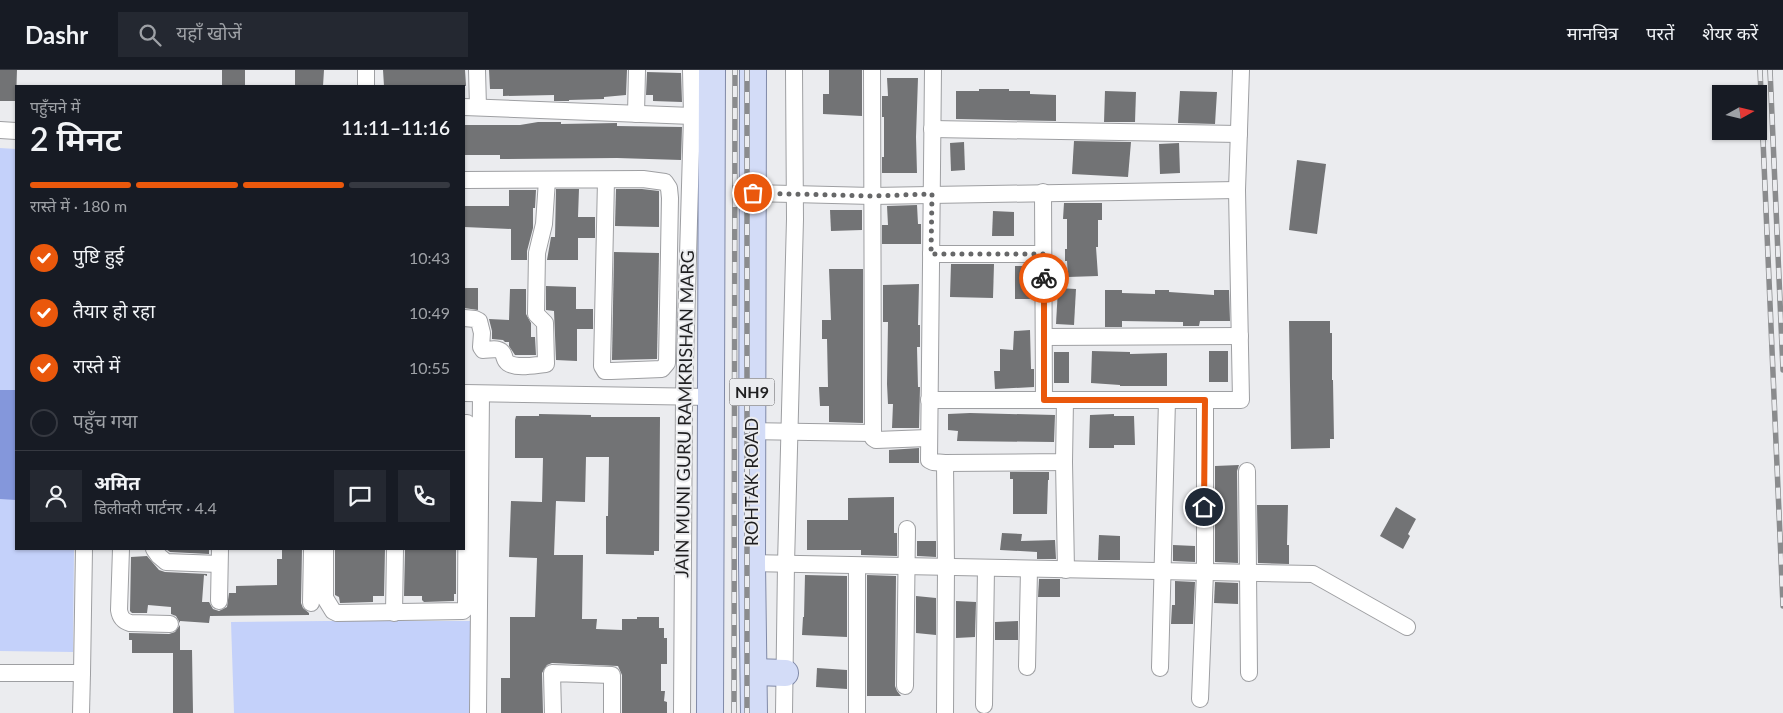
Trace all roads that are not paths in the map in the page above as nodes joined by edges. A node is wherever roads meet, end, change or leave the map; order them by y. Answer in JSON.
{"nodes":[{"id":1,"x":366,"y":70,"type":"edge"},
{"id":2,"x":478,"y":70,"type":"edge"},
{"id":3,"x":637,"y":70,"type":"edge"},
{"id":4,"x":691,"y":70,"type":"edge"},
{"id":5,"x":712,"y":70,"type":"edge"},
{"id":6,"x":753,"y":70,"type":"edge"},
{"id":7,"x":794,"y":70,"type":"edge"},
{"id":8,"x":872,"y":70,"type":"edge"},
{"id":9,"x":933,"y":70,"type":"edge"},
{"id":10,"x":1241,"y":70,"type":"edge"},
{"id":11,"x":366,"y":85,"type":"edge"},
{"id":12,"x":471,"y":107,"type":"edge"},
{"id":13,"x":636,"y":114,"type":"junction"},
{"id":14,"x":692,"y":116,"type":"junction"},
{"id":15,"x":932,"y":129,"type":"junction"},
{"id":16,"x":0,"y":130,"type":"edge"},
{"id":17,"x":15,"y":131,"type":"edge"},
{"id":18,"x":1239,"y":134,"type":"junction"},
{"id":19,"x":465,"y":180,"type":"edge"},
{"id":20,"x":547,"y":180,"type":"junction"},
{"id":21,"x":606,"y":180,"type":"junction"},
{"id":22,"x":661,"y":180,"type":"junction"},
{"id":23,"x":690,"y":182,"type":"junction"},
{"id":24,"x":1237,"y":190,"type":"junction"},
{"id":25,"x":1043,"y":192,"type":"junction"},
{"id":26,"x":753,"y":193,"type":"junction"},
{"id":27,"x":795,"y":194,"type":"junction"},
{"id":28,"x":932,"y":194,"type":"junction"},
{"id":29,"x":872,"y":196,"type":"junction"},
{"id":30,"x":931,"y":254,"type":"junction"},
{"id":31,"x":1044,"y":254,"type":"junction"},
{"id":32,"x":465,"y":318,"type":"edge"},
{"id":33,"x":1240,"y":336,"type":"junction"},
{"id":34,"x":1044,"y":337,"type":"junction"},
{"id":35,"x":465,"y":394,"type":"edge"},
{"id":36,"x":481,"y":394,"type":"junction"},
{"id":37,"x":684,"y":396,"type":"junction"},
{"id":38,"x":711,"y":397,"type":"junction"},
{"id":39,"x":929,"y":400,"type":"junction"},
{"id":40,"x":1044,"y":400,"type":"junction"},
{"id":41,"x":1065,"y":400,"type":"junction"},
{"id":42,"x":1167,"y":400,"type":"junction"},
{"id":43,"x":1205,"y":400,"type":"junction"},
{"id":44,"x":465,"y":423,"type":"edge"},
{"id":45,"x":752,"y":431,"type":"junction"},
{"id":46,"x":789,"y":432,"type":"junction"},
{"id":47,"x":873,"y":432,"type":"junction"},
{"id":48,"x":928,"y":438,"type":"junction"},
{"id":49,"x":1064,"y":462,"type":"junction"},
{"id":50,"x":945,"y":463,"type":"junction"},
{"id":51,"x":1247,"y":470,"type":"dead end"},
{"id":52,"x":907,"y":529,"type":"dead end"},
{"id":53,"x":84,"y":550,"type":"edge"},
{"id":54,"x":121,"y":550,"type":"edge"},
{"id":55,"x":155,"y":550,"type":"edge"},
{"id":56,"x":312,"y":550,"type":"edge"},
{"id":57,"x":326,"y":550,"type":"edge"},
{"id":58,"x":395,"y":550,"type":"edge"},
{"id":59,"x":220,"y":556,"type":"edge"},
{"id":60,"x":752,"y":563,"type":"junction"},
{"id":61,"x":786,"y":564,"type":"junction"},
{"id":62,"x":857,"y":566,"type":"junction"},
{"id":63,"x":906,"y":567,"type":"junction"},
{"id":64,"x":946,"y":567,"type":"junction"},
{"id":65,"x":986,"y":568,"type":"junction"},
{"id":66,"x":1029,"y":569,"type":"junction"},
{"id":67,"x":1066,"y":570,"type":"junction"},
{"id":68,"x":1162,"y":571,"type":"junction"},
{"id":69,"x":1205,"y":572,"type":"junction"},
{"id":70,"x":1249,"y":573,"type":"junction"},
{"id":71,"x":219,"y":601,"type":"dead end"},
{"id":72,"x":311,"y":603,"type":"dead end"},
{"id":73,"x":394,"y":613,"type":"junction"},
{"id":74,"x":170,"y":624,"type":"dead end"},
{"id":75,"x":1406,"y":627,"type":"dead end"},
{"id":76,"x":1027,"y":666,"type":"dead end"},
{"id":77,"x":1160,"y":668,"type":"dead end"},
{"id":78,"x":754,"y":672,"type":"junction"},
{"id":79,"x":0,"y":673,"type":"edge"},
{"id":80,"x":82,"y":673,"type":"junction"},
{"id":81,"x":785,"y":673,"type":"junction"},
{"id":82,"x":1249,"y":673,"type":"dead end"},
{"id":83,"x":905,"y":686,"type":"dead end"},
{"id":84,"x":1200,"y":699,"type":"dead end"},
{"id":85,"x":984,"y":705,"type":"dead end"},
{"id":86,"x":81,"y":713,"type":"edge"},
{"id":87,"x":478,"y":713,"type":"edge"},
{"id":88,"x":553,"y":713,"type":"edge"},
{"id":89,"x":612,"y":713,"type":"edge"},
{"id":90,"x":682,"y":713,"type":"edge"},
{"id":91,"x":710,"y":713,"type":"edge"},
{"id":92,"x":754,"y":713,"type":"edge"},
{"id":93,"x":784,"y":713,"type":"edge"},
{"id":94,"x":857,"y":713,"type":"edge"},
{"id":95,"x":944,"y":713,"type":"edge"}],
"edges":[{"from":1,"to":11,"type":"street"},
{"from":2,"to":12,"type":"street"},
{"from":3,"to":13,"type":"street"},
{"from":4,"to":14,"type":"street","name":"JAIN MUNI GURU RAMKRISHAN MARG"},
{"from":5,"to":38,"type":"main road","number":"NH9"},
{"from":6,"to":26,"type":"main road","name":"ROHTAK ROAD","number":"NH9"},
{"from":7,"to":27,"type":"street"},
{"from":8,"to":29,"type":"street"},
{"from":9,"to":15,"type":"street"},
{"from":10,"to":18,"type":"street"},
{"from":12,"to":13,"type":"street"},
{"from":13,"to":14,"type":"street"},
{"from":14,"to":23,"type":"street","name":"JAIN MUNI GURU RAMKRISHAN MARG"},
{"from":15,"to":18,"type":"street"},
{"from":15,"to":28,"type":"street"},
{"from":16,"to":17,"type":"street"},
{"from":18,"to":24,"type":"street"},
{"from":19,"to":20,"type":"street"},
{"from":20,"to":21,"type":"street"},
{"from":20,"to":32,"type":"street"},
{"from":21,"to":22,"type":"street"},
{"from":21,"to":22,"type":"street"},
{"from":22,"to":23,"type":"street"},
{"from":23,"to":37,"type":"street","name":"JAIN MUNI GURU RAMKRISHAN MARG"},
{"from":24,"to":25,"type":"street"},
{"from":24,"to":33,"type":"street"},
{"from":25,"to":28,"type":"street"},
{"from":25,"to":31,"type":"street"},
{"from":26,"to":27,"type":"street"},
{"from":26,"to":45,"type":"main road","name":"ROHTAK ROAD","number":"NH9"},
{"from":27,"to":29,"type":"street"},
{"from":27,"to":46,"type":"street"},
{"from":28,"to":29,"type":"street"},
{"from":28,"to":30,"type":"street"},
{"from":29,"to":47,"type":"street"},
{"from":30,"to":31,"type":"street"},
{"from":30,"to":39,"type":"street"},
{"from":31,"to":34,"type":"street"},
{"from":33,"to":34,"type":"street"},
{"from":33,"to":43,"type":"street"},
{"from":34,"to":40,"type":"street"},
{"from":35,"to":36,"type":"street"},
{"from":36,"to":37,"type":"street"},
{"from":36,"to":87,"type":"street"},
{"from":37,"to":38,"type":"street"},
{"from":37,"to":90,"type":"street","name":"JAIN MUNI GURU RAMKRISHAN MARG"},
{"from":38,"to":91,"type":"main road","number":"NH9"},
{"from":39,"to":40,"type":"street"},
{"from":39,"to":48,"type":"street"},
{"from":40,"to":41,"type":"street"},
{"from":41,"to":42,"type":"street"},
{"from":41,"to":49,"type":"street"},
{"from":42,"to":43,"type":"street"},
{"from":42,"to":68,"type":"street"},
{"from":43,"to":69,"type":"street"},
{"from":44,"to":73,"type":"street"},
{"from":45,"to":46,"type":"street"},
{"from":45,"to":60,"type":"main road","name":"ROHTAK ROAD","number":"NH9"},
{"from":46,"to":47,"type":"street"},
{"from":46,"to":61,"type":"street"},
{"from":47,"to":48,"type":"street"},
{"from":48,"to":50,"type":"street"},
{"from":49,"to":50,"type":"street"},
{"from":49,"to":67,"type":"street"},
{"from":50,"to":64,"type":"street"},
{"from":51,"to":70,"type":"street"},
{"from":52,"to":63,"type":"street"},
{"from":53,"to":80,"type":"street"},
{"from":54,"to":74,"type":"street"},
{"from":55,"to":59,"type":"street"},
{"from":56,"to":72,"type":"street"},
{"from":57,"to":73,"type":"street"},
{"from":58,"to":73,"type":"street"},
{"from":59,"to":71,"type":"street"},
{"from":60,"to":61,"type":"street"},
{"from":60,"to":78,"type":"main road","name":"ROHTAK ROAD","number":"NH9"},
{"from":61,"to":62,"type":"street"},
{"from":61,"to":81,"type":"street"},
{"from":62,"to":63,"type":"street"},
{"from":62,"to":94,"type":"street"},
{"from":63,"to":64,"type":"street"},
{"from":63,"to":83,"type":"street"},
{"from":64,"to":65,"type":"street"},
{"from":64,"to":95,"type":"street"},
{"from":65,"to":66,"type":"street"},
{"from":65,"to":85,"type":"street"},
{"from":66,"to":67,"type":"street"},
{"from":66,"to":76,"type":"street"},
{"from":67,"to":68,"type":"street"},
{"from":68,"to":69,"type":"street"},
{"from":68,"to":77,"type":"street"},
{"from":69,"to":70,"type":"street"},
{"from":69,"to":84,"type":"street"},
{"from":70,"to":75,"type":"street"},
{"from":70,"to":82,"type":"street"},
{"from":78,"to":81,"type":"main road"},
{"from":78,"to":92,"type":"main road","name":"ROHTAK ROAD","number":"NH9"},
{"from":79,"to":80,"type":"street"},
{"from":80,"to":86,"type":"street"},
{"from":81,"to":93,"type":"street"},
{"from":88,"to":89,"type":"street"}]}
